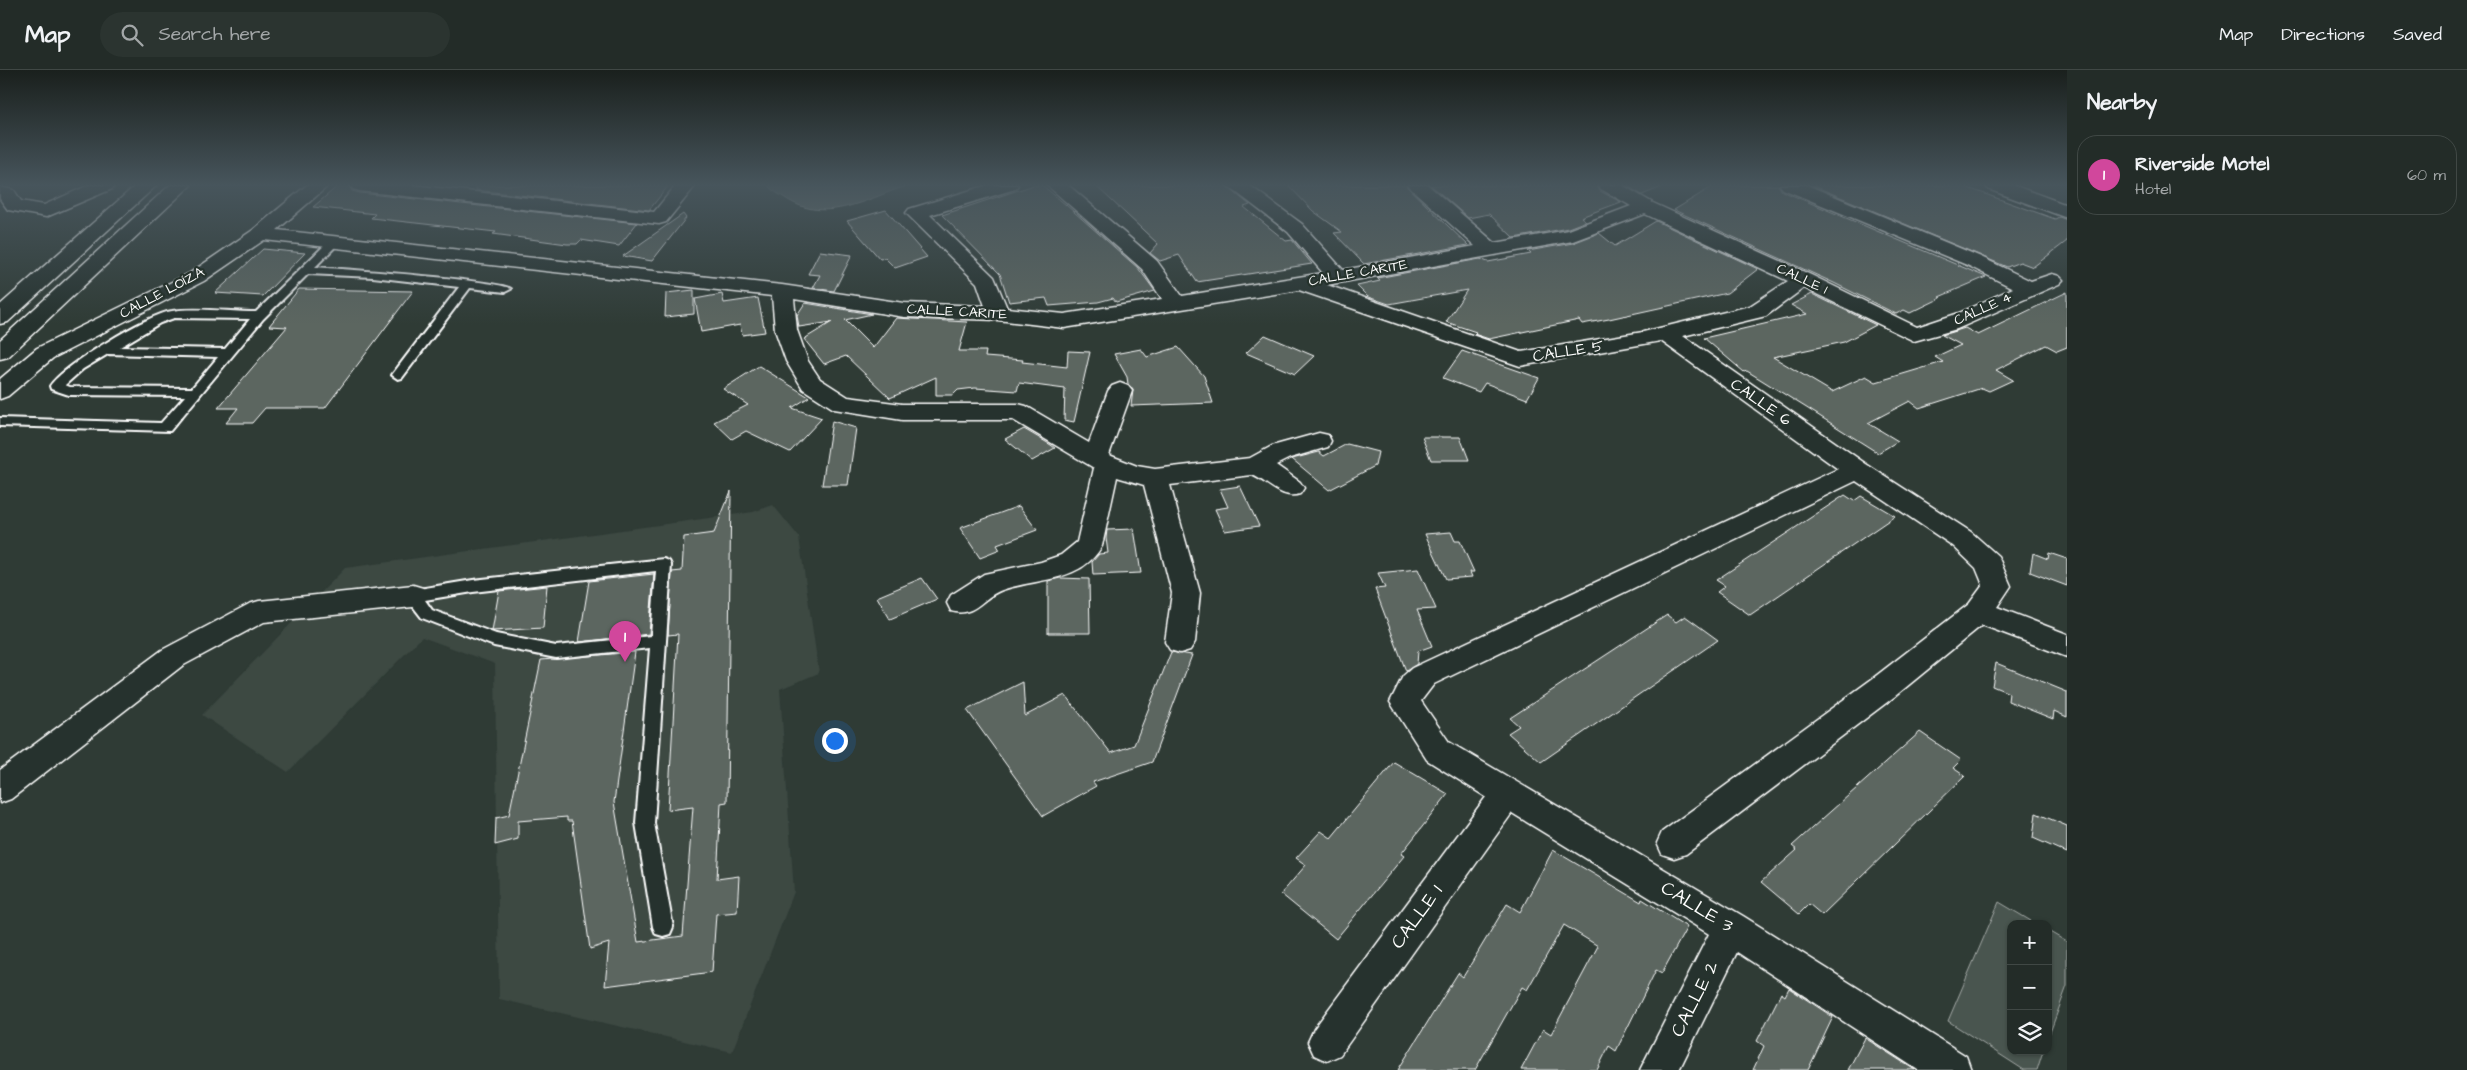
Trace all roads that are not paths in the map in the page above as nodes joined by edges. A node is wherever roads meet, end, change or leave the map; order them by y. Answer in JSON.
{"nodes":[{"id":1,"x":93,"y":232,"type":"edge"},
{"id":2,"x":96,"y":232,"type":"edge"},
{"id":3,"x":130,"y":232,"type":"edge"},
{"id":4,"x":263,"y":232,"type":"edge"},
{"id":5,"x":935,"y":232,"type":"edge"},
{"id":6,"x":1111,"y":232,"type":"edge"},
{"id":7,"x":1298,"y":232,"type":"edge"},
{"id":8,"x":1471,"y":232,"type":"edge"},
{"id":9,"x":1582,"y":232,"type":"edge"},
{"id":10,"x":1699,"y":232,"type":"edge"},
{"id":11,"x":1903,"y":232,"type":"edge"},
{"id":12,"x":260,"y":234,"type":"junction"},
{"id":13,"x":92,"y":235,"type":"junction"},
{"id":14,"x":334,"y":242,"type":"junction"},
{"id":15,"x":1492,"y":250,"type":"junction"},
{"id":16,"x":306,"y":270,"type":"junction"},
{"id":17,"x":1338,"y":277,"type":"junction"},
{"id":18,"x":1804,"y":280,"type":"junction"},
{"id":19,"x":2052,"y":280,"type":"dead end"},
{"id":20,"x":1301,"y":283,"type":"junction"},
{"id":21,"x":467,"y":284,"type":"junction"},
{"id":22,"x":505,"y":288,"type":"dead end"},
{"id":23,"x":2029,"y":288,"type":"junction"},
{"id":24,"x":782,"y":291,"type":"junction"},
{"id":25,"x":1176,"y":303,"type":"junction"},
{"id":26,"x":998,"y":313,"type":"junction"},
{"id":27,"x":259,"y":316,"type":"junction"},
{"id":28,"x":0,"y":317,"type":"edge"},
{"id":29,"x":1665,"y":334,"type":"junction"},
{"id":30,"x":1914,"y":334,"type":"joint"},
{"id":31,"x":106,"y":350,"type":"junction"},
{"id":32,"x":0,"y":352,"type":"edge"},
{"id":33,"x":228,"y":353,"type":"junction"},
{"id":34,"x":398,"y":375,"type":"dead end"},
{"id":35,"x":0,"y":391,"type":"edge"},
{"id":36,"x":1120,"y":391,"type":"dead end"},
{"id":37,"x":196,"y":392,"type":"junction"},
{"id":38,"x":0,"y":422,"type":"edge"},
{"id":39,"x":1319,"y":441,"type":"dead end"},
{"id":40,"x":1102,"y":461,"type":"junction"},
{"id":41,"x":1255,"y":466,"type":"junction"},
{"id":42,"x":1857,"y":470,"type":"junction"},
{"id":43,"x":1155,"y":478,"type":"junction"},
{"id":44,"x":1291,"y":488,"type":"dead end"},
{"id":45,"x":413,"y":596,"type":"junction"},
{"id":46,"x":961,"y":603,"type":"dead end"},
{"id":47,"x":1979,"y":612,"type":"junction"},
{"id":48,"x":659,"y":642,"type":"junction"},
{"id":49,"x":1180,"y":642,"type":"dead end"},
{"id":50,"x":2067,"y":646,"type":"edge"},
{"id":51,"x":2,"y":789,"type":"edge"},
{"id":52,"x":1507,"y":793,"type":"junction"},
{"id":53,"x":1674,"y":843,"type":"dead end"},
{"id":54,"x":662,"y":927,"type":"dead end"},
{"id":55,"x":1730,"y":928,"type":"junction"},
{"id":56,"x":1328,"y":1042,"type":"dead end"},
{"id":57,"x":1660,"y":1070,"type":"edge"},
{"id":58,"x":1952,"y":1070,"type":"edge"}],
"edges":[{"from":1,"to":13,"type":"street"},
{"from":2,"to":13,"type":"street"},
{"from":3,"to":32,"type":"street"},
{"from":4,"to":12,"type":"street","name":"CALLE LOÍZA"},
{"from":5,"to":26,"type":"street"},
{"from":6,"to":25,"type":"street"},
{"from":7,"to":17,"type":"street"},
{"from":8,"to":15,"type":"street"},
{"from":9,"to":15,"type":"street","name":"CALLE CARITE"},
{"from":10,"to":18,"type":"street","name":"CALLE 1"},
{"from":11,"to":23,"type":"street"},
{"from":12,"to":14,"type":"street","name":"CALLE CARITE"},
{"from":12,"to":35,"type":"street","name":"CALLE LOÍZA"},
{"from":13,"to":28,"type":"street"},
{"from":14,"to":16,"type":"lane"},
{"from":14,"to":24,"type":"street","name":"CALLE CARITE"},
{"from":15,"to":17,"type":"street","name":"CALLE CARITE"},
{"from":16,"to":21,"type":"lane"},
{"from":16,"to":27,"type":"lane"},
{"from":17,"to":20,"type":"street","name":"CALLE CARITE"},
{"from":18,"to":29,"type":"street","name":"CALLE 5"},
{"from":18,"to":30,"type":"street","name":"CALLE 1"},
{"from":19,"to":23,"type":"street","name":"CALLE 4"},
{"from":20,"to":25,"type":"street","name":"CALLE CARITE"},
{"from":20,"to":29,"type":"street","name":"CALLE 5"},
{"from":21,"to":22,"type":"lane"},
{"from":21,"to":34,"type":"lane"},
{"from":23,"to":30,"type":"street","name":"CALLE 4"},
{"from":24,"to":26,"type":"street","name":"CALLE CARITE"},
{"from":24,"to":40,"type":"street"},
{"from":25,"to":26,"type":"street","name":"CALLE CARITE"},
{"from":27,"to":31,"type":"lane"},
{"from":27,"to":33,"type":"lane"},
{"from":29,"to":42,"type":"street","name":"CALLE 6"},
{"from":31,"to":33,"type":"lane"},
{"from":31,"to":37,"type":"lane"},
{"from":33,"to":37,"type":"lane"},
{"from":36,"to":40,"type":"street"},
{"from":37,"to":38,"type":"lane"},
{"from":39,"to":41,"type":"street"},
{"from":40,"to":43,"type":"street"},
{"from":40,"to":46,"type":"street"},
{"from":41,"to":43,"type":"street"},
{"from":41,"to":44,"type":"street"},
{"from":42,"to":47,"type":"street","name":"CALLE 6"},
{"from":42,"to":52,"type":"street","name":"CALLE 3"},
{"from":43,"to":49,"type":"street"},
{"from":45,"to":48,"type":"lane"},
{"from":45,"to":48,"type":"lane"},
{"from":45,"to":51,"type":"street"},
{"from":47,"to":50,"type":"street"},
{"from":47,"to":53,"type":"street"},
{"from":48,"to":54,"type":"lane"},
{"from":52,"to":55,"type":"street","name":"CALLE 3"},
{"from":52,"to":56,"type":"street","name":"CALLE 1"},
{"from":55,"to":57,"type":"street","name":"CALLE 2"},
{"from":55,"to":58,"type":"street","name":"CALLE 3"}]}
